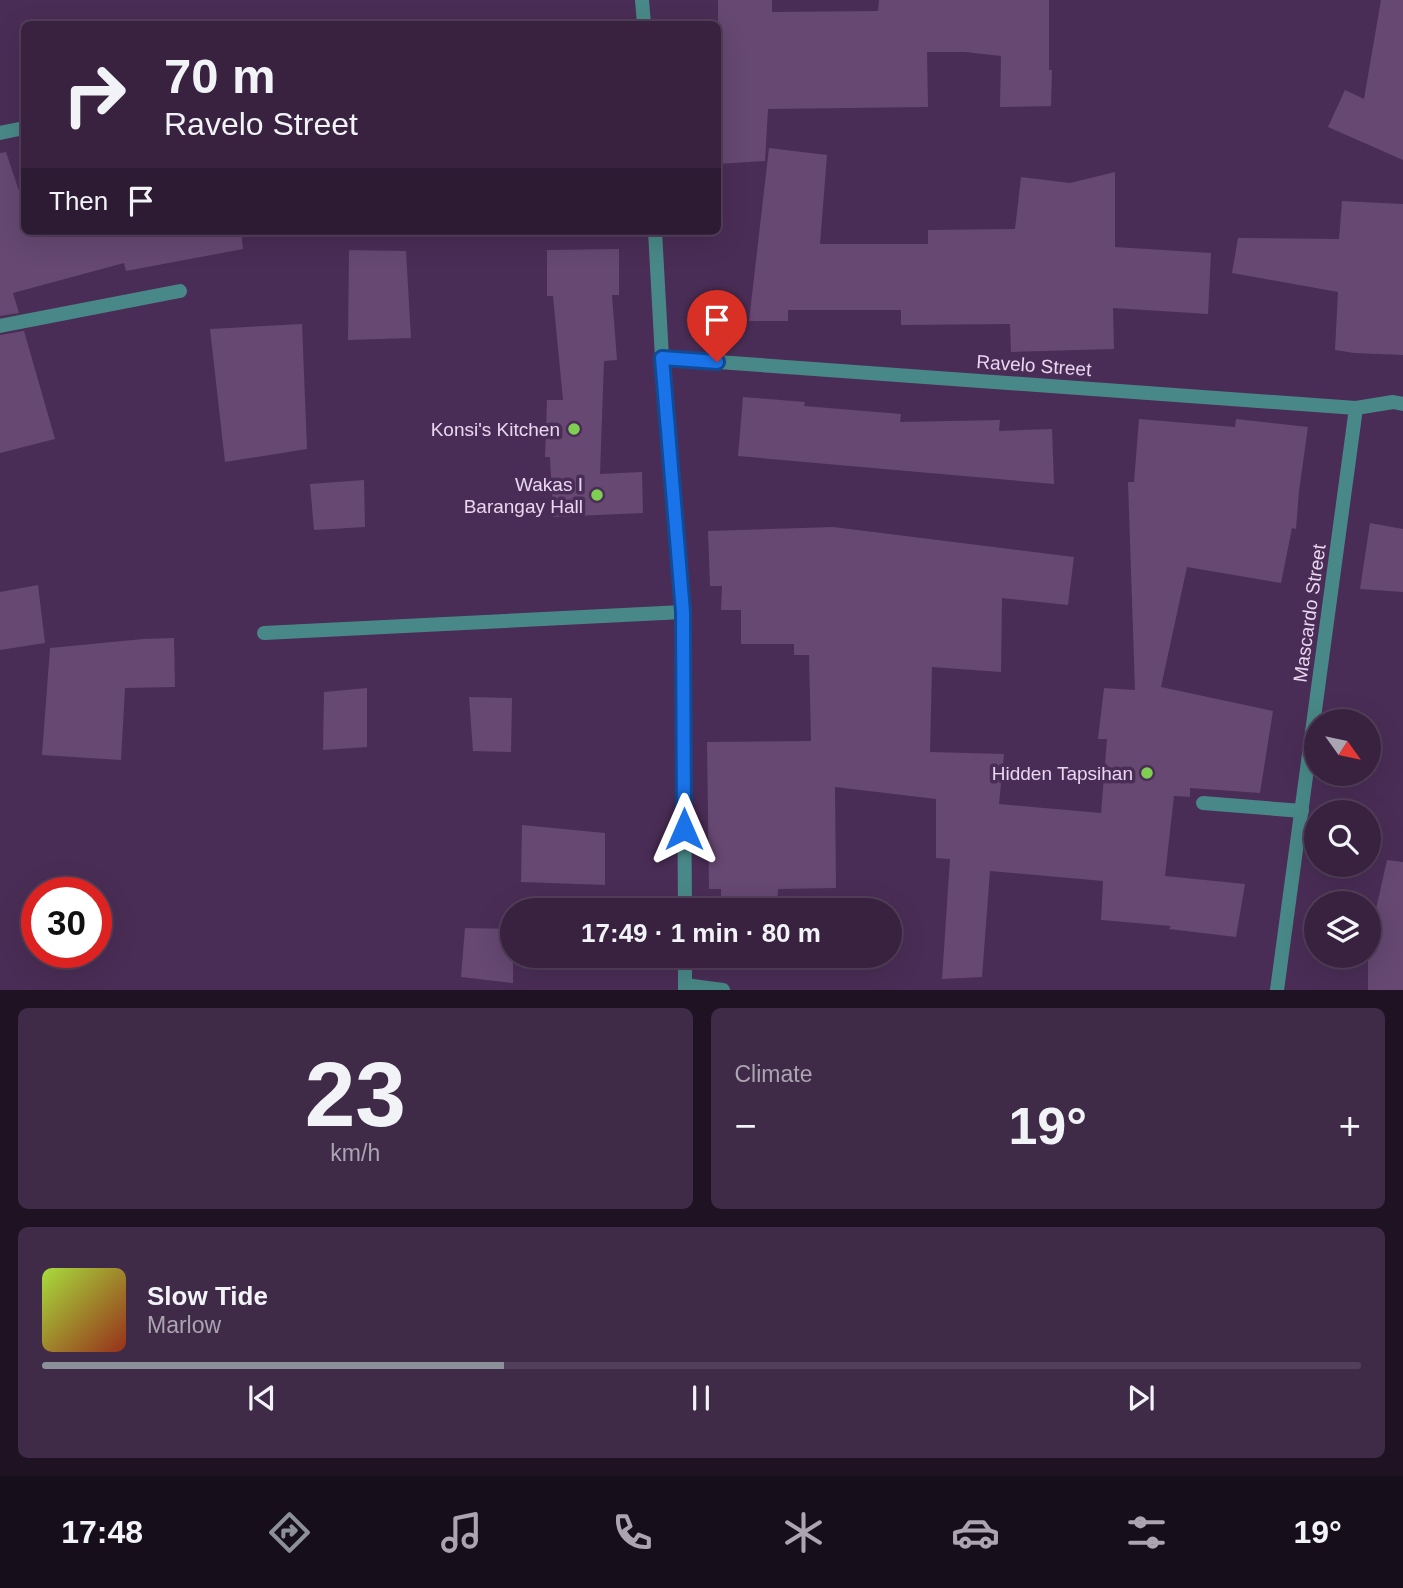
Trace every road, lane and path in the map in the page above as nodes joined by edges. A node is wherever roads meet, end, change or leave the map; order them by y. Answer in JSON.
{"nodes":[{"id":1,"x":642,"y":0,"type":"edge"},
{"id":2,"x":644,"y":21,"type":"edge"},
{"id":3,"x":21,"y":129,"type":"edge"},
{"id":4,"x":0,"y":133,"type":"edge"},
{"id":5,"x":655,"y":235,"type":"edge"},
{"id":6,"x":180,"y":290,"type":"dead end"},
{"id":7,"x":0,"y":326,"type":"edge"},
{"id":8,"x":662,"y":358,"type":"junction"},
{"id":9,"x":1403,"y":404,"type":"edge"},
{"id":10,"x":1356,"y":408,"type":"junction"},
{"id":11,"x":683,"y":612,"type":"junction"},
{"id":12,"x":264,"y":633,"type":"dead end"},
{"id":13,"x":1203,"y":803,"type":"dead end"},
{"id":14,"x":1302,"y":811,"type":"junction"},
{"id":15,"x":685,"y":898,"type":"edge"},
{"id":16,"x":685,"y":968,"type":"edge"},
{"id":17,"x":685,"y":987,"type":"edge"},
{"id":18,"x":723,"y":989,"type":"edge"},
{"id":19,"x":1276,"y":989,"type":"edge"}],
"edges":[{"from":1,"to":2,"type":"street"},
{"from":3,"to":4,"type":"street"},
{"from":5,"to":8,"type":"street"},
{"from":6,"to":7,"type":"street"},
{"from":8,"to":10,"type":"street","name":"Ravelo Street"},
{"from":8,"to":11,"type":"street"},
{"from":9,"to":10,"type":"street","name":"Ravelo Street"},
{"from":10,"to":14,"type":"street","name":"Mascardo Street"},
{"from":11,"to":12,"type":"street"},
{"from":11,"to":15,"type":"street"},
{"from":13,"to":14,"type":"street"},
{"from":14,"to":19,"type":"street","name":"Mascardo Street"},
{"from":16,"to":17,"type":"street"},
{"from":17,"to":18,"type":"street"}]}
